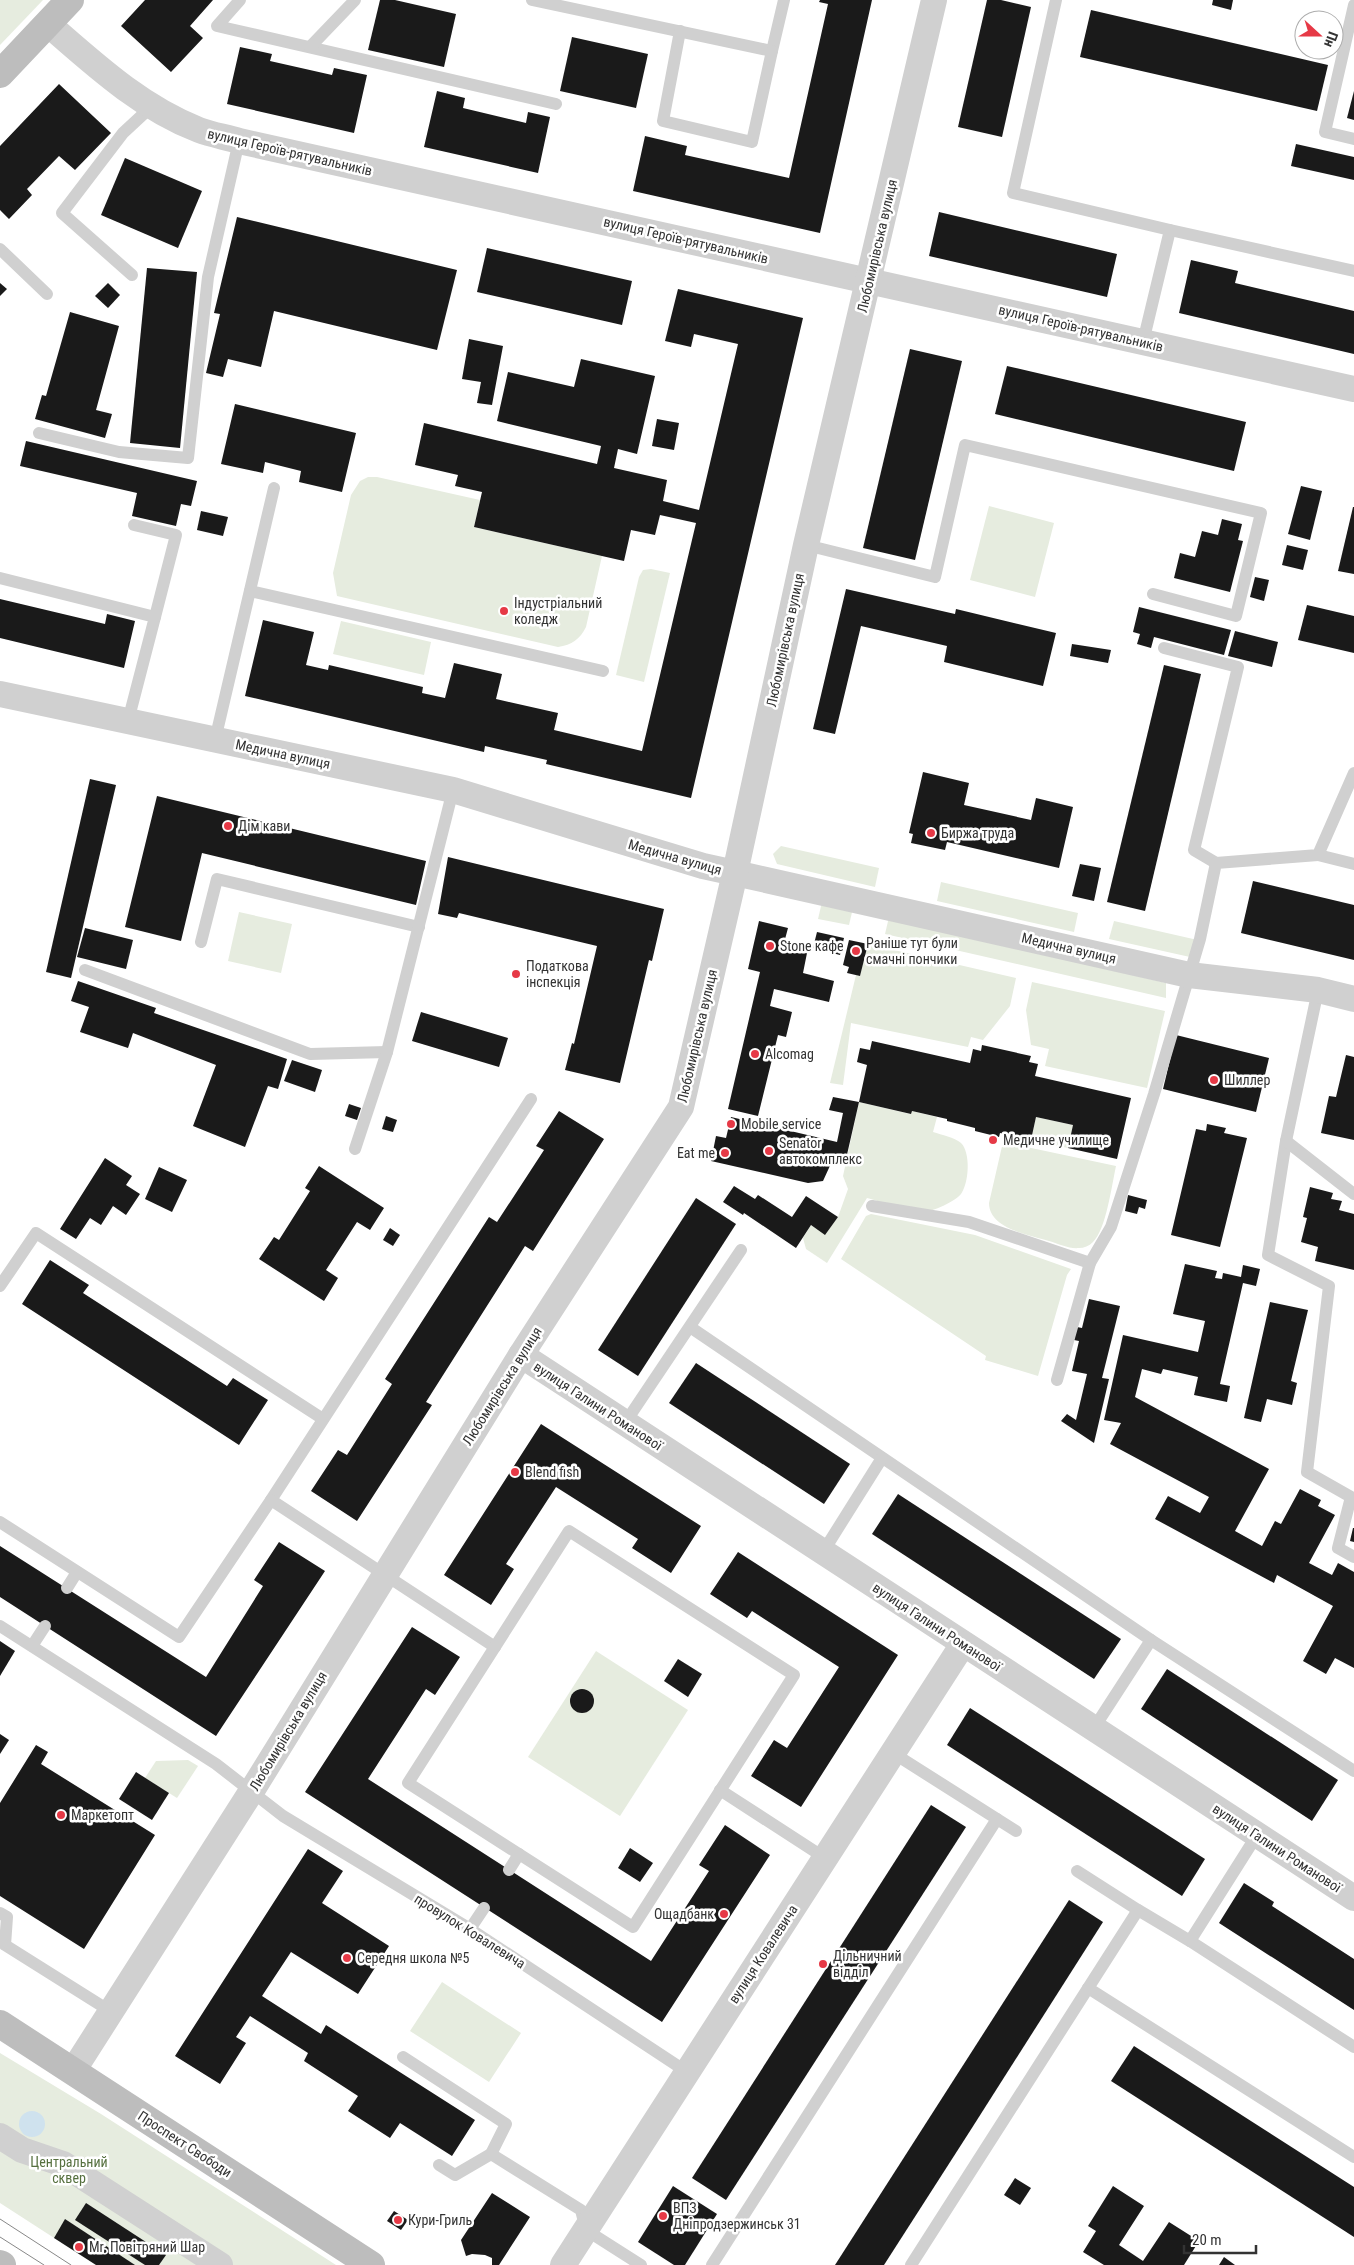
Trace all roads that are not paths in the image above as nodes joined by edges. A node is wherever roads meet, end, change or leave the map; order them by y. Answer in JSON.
{"nodes":[{"id":1,"x":70,"y":0,"type":"edge"},
{"id":2,"x":240,"y":0,"type":"edge"},
{"id":3,"x":356,"y":0,"type":"edge"},
{"id":4,"x":532,"y":0,"type":"edge"},
{"id":5,"x":784,"y":0,"type":"edge"},
{"id":6,"x":934,"y":0,"type":"edge"},
{"id":7,"x":1056,"y":0,"type":"edge"},
{"id":8,"x":582,"y":5,"type":"edge"},
{"id":9,"x":1354,"y":5,"type":"edge"},
{"id":10,"x":48,"y":24,"type":"junction"},
{"id":11,"x":680,"y":31,"type":"junction"},
{"id":12,"x":310,"y":47,"type":"junction"},
{"id":13,"x":772,"y":51,"type":"junction"},
{"id":14,"x":0,"y":74,"type":"edge"},
{"id":15,"x":556,"y":104,"type":"dead end"},
{"id":16,"x":151,"y":107,"type":"junction"},
{"id":17,"x":1354,"y":139,"type":"edge"},
{"id":18,"x":240,"y":141,"type":"junction"},
{"id":19,"x":1170,"y":230,"type":"junction"},
{"id":20,"x":0,"y":249,"type":"edge"},
{"id":21,"x":1354,"y":271,"type":"edge"},
{"id":22,"x":132,"y":275,"type":"dead end"},
{"id":23,"x":868,"y":281,"type":"junction"},
{"id":24,"x":47,"y":294,"type":"dead end"},
{"id":25,"x":1143,"y":342,"type":"junction"},
{"id":26,"x":1354,"y":389,"type":"edge"},
{"id":27,"x":39,"y":433,"type":"dead end"},
{"id":28,"x":274,"y":488,"type":"dead end"},
{"id":29,"x":134,"y":525,"type":"dead end"},
{"id":30,"x":806,"y":545,"type":"junction"},
{"id":31,"x":0,"y":578,"type":"edge"},
{"id":32,"x":250,"y":591,"type":"junction"},
{"id":33,"x":1153,"y":594,"type":"dead end"},
{"id":34,"x":155,"y":616,"type":"junction"},
{"id":35,"x":1164,"y":648,"type":"dead end"},
{"id":36,"x":603,"y":671,"type":"dead end"},
{"id":37,"x":0,"y":694,"type":"edge"},
{"id":38,"x":128,"y":721,"type":"junction"},
{"id":39,"x":215,"y":740,"type":"junction"},
{"id":40,"x":1354,"y":773,"type":"edge"},
{"id":41,"x":453,"y":790,"type":"junction"},
{"id":42,"x":1318,"y":855,"type":"junction"},
{"id":43,"x":1216,"y":862,"type":"junction"},
{"id":44,"x":1354,"y":864,"type":"edge"},
{"id":45,"x":735,"y":873,"type":"junction"},
{"id":46,"x":419,"y":927,"type":"junction"},
{"id":47,"x":201,"y":942,"type":"dead end"},
{"id":48,"x":85,"y":970,"type":"dead end"},
{"id":49,"x":1189,"y":975,"type":"junction"},
{"id":50,"x":1318,"y":990,"type":"junction"},
{"id":51,"x":1354,"y":999,"type":"edge"},
{"id":52,"x":387,"y":1052,"type":"junction"},
{"id":53,"x":531,"y":1099,"type":"dead end"},
{"id":54,"x":1286,"y":1141,"type":"junction"},
{"id":55,"x":356,"y":1149,"type":"dead end"},
{"id":56,"x":1354,"y":1194,"type":"edge"},
{"id":57,"x":872,"y":1206,"type":"dead end"},
{"id":58,"x":741,"y":1250,"type":"dead end"},
{"id":59,"x":1090,"y":1263,"type":"junction"},
{"id":60,"x":0,"y":1286,"type":"edge"},
{"id":61,"x":690,"y":1327,"type":"junction"},
{"id":62,"x":521,"y":1355,"type":"junction"},
{"id":63,"x":1057,"y":1380,"type":"dead end"},
{"id":64,"x":323,"y":1419,"type":"junction"},
{"id":65,"x":625,"y":1423,"type":"junction"},
{"id":66,"x":882,"y":1458,"type":"junction"},
{"id":67,"x":271,"y":1500,"type":"junction"},
{"id":68,"x":0,"y":1522,"type":"edge"},
{"id":69,"x":823,"y":1552,"type":"junction"},
{"id":70,"x":1354,"y":1557,"type":"edge"},
{"id":71,"x":77,"y":1572,"type":"junction"},
{"id":72,"x":384,"y":1575,"type":"junction"},
{"id":73,"x":67,"y":1588,"type":"dead end"},
{"id":74,"x":0,"y":1626,"type":"edge"},
{"id":75,"x":45,"y":1626,"type":"dead end"},
{"id":76,"x":1151,"y":1640,"type":"junction"},
{"id":77,"x":963,"y":1644,"type":"junction"},
{"id":78,"x":32,"y":1646,"type":"junction"},
{"id":79,"x":495,"y":1647,"type":"junction"},
{"id":80,"x":1094,"y":1728,"type":"junction"},
{"id":81,"x":893,"y":1752,"type":"junction"},
{"id":82,"x":1354,"y":1771,"type":"edge"},
{"id":83,"x":720,"y":1790,"type":"junction"},
{"id":84,"x":251,"y":1792,"type":"junction"},
{"id":85,"x":997,"y":1819,"type":"junction"},
{"id":86,"x":1016,"y":1832,"type":"dead end"},
{"id":87,"x":1257,"y":1835,"type":"junction"},
{"id":88,"x":519,"y":1854,"type":"junction"},
{"id":89,"x":825,"y":1858,"type":"junction"},
{"id":90,"x":509,"y":1870,"type":"dead end"},
{"id":91,"x":1077,"y":1871,"type":"dead end"},
{"id":92,"x":1354,"y":1898,"type":"edge"},
{"id":93,"x":484,"y":1908,"type":"dead end"},
{"id":94,"x":1138,"y":1910,"type":"junction"},
{"id":95,"x":0,"y":1913,"type":"edge"},
{"id":96,"x":470,"y":1929,"type":"junction"},
{"id":97,"x":1190,"y":1942,"type":"junction"},
{"id":98,"x":2,"y":1946,"type":"edge"},
{"id":99,"x":1088,"y":1988,"type":"junction"},
{"id":100,"x":110,"y":2011,"type":"junction"},
{"id":101,"x":0,"y":2024,"type":"edge"},
{"id":102,"x":1354,"y":2047,"type":"edge"},
{"id":103,"x":403,"y":2057,"type":"dead end"},
{"id":104,"x":73,"y":2071,"type":"junction"},
{"id":105,"x":687,"y":2072,"type":"junction"},
{"id":106,"x":0,"y":2136,"type":"edge"},
{"id":107,"x":491,"y":2154,"type":"junction"},
{"id":108,"x":1354,"y":2156,"type":"edge"},
{"id":109,"x":439,"y":2165,"type":"dead end"},
{"id":110,"x":586,"y":2230,"type":"junction"},
{"id":111,"x":220,"y":2265,"type":"edge"},
{"id":112,"x":371,"y":2265,"type":"edge"},
{"id":113,"x":563,"y":2265,"type":"edge"},
{"id":114,"x":641,"y":2265,"type":"edge"},
{"id":115,"x":712,"y":2265,"type":"edge"},
{"id":116,"x":911,"y":2265,"type":"edge"}],
"edges":[{"from":1,"to":10,"type":"main road"},
{"from":2,"to":12,"type":"lane"},
{"from":3,"to":12,"type":"lane"},
{"from":4,"to":8,"type":"lane"},
{"from":5,"to":13,"type":"lane"},
{"from":6,"to":23,"type":"street","name":"Любомирівська вулиця"},
{"from":7,"to":19,"type":"lane"},
{"from":8,"to":11,"type":"lane"},
{"from":9,"to":17,"type":"lane"},
{"from":10,"to":14,"type":"main road"},
{"from":10,"to":16,"type":"street","name":"вулиця Героїв-рятувальників"},
{"from":11,"to":13,"type":"lane"},
{"from":11,"to":13,"type":"lane"},
{"from":12,"to":15,"type":"lane"},
{"from":16,"to":18,"type":"street","name":"вулиця Героїв-рятувальників"},
{"from":16,"to":22,"type":"lane"},
{"from":18,"to":23,"type":"street","name":"вулиця Героїв-рятувальників"},
{"from":18,"to":27,"type":"lane"},
{"from":19,"to":21,"type":"lane"},
{"from":19,"to":25,"type":"lane"},
{"from":20,"to":24,"type":"lane"},
{"from":23,"to":25,"type":"street","name":"вулиця Героїв-рятувальників"},
{"from":23,"to":30,"type":"street","name":"Любомирівська вулиця"},
{"from":25,"to":26,"type":"street","name":"вулиця Героїв-рятувальників"},
{"from":28,"to":32,"type":"lane"},
{"from":29,"to":34,"type":"lane"},
{"from":30,"to":33,"type":"lane"},
{"from":30,"to":45,"type":"street","name":"Любомирівська вулиця"},
{"from":31,"to":34,"type":"lane"},
{"from":32,"to":36,"type":"lane"},
{"from":32,"to":39,"type":"lane"},
{"from":34,"to":38,"type":"lane"},
{"from":35,"to":43,"type":"lane"},
{"from":37,"to":38,"type":"street","name":"Медична вулиця"},
{"from":38,"to":39,"type":"street","name":"Медична вулиця"},
{"from":39,"to":41,"type":"street","name":"Медична вулиця"},
{"from":40,"to":42,"type":"lane"},
{"from":41,"to":45,"type":"street","name":"Медична вулиця"},
{"from":41,"to":46,"type":"lane"},
{"from":42,"to":43,"type":"lane"},
{"from":42,"to":44,"type":"lane"},
{"from":43,"to":49,"type":"lane"},
{"from":45,"to":49,"type":"street","name":"Медична вулиця"},
{"from":45,"to":62,"type":"street","name":"Любомирівська вулиця"},
{"from":46,"to":47,"type":"lane"},
{"from":46,"to":52,"type":"lane"},
{"from":48,"to":52,"type":"lane"},
{"from":49,"to":50,"type":"street","name":"Медична вулиця"},
{"from":49,"to":59,"type":"lane"},
{"from":50,"to":51,"type":"street","name":"Медична вулиця"},
{"from":50,"to":54,"type":"lane"},
{"from":52,"to":55,"type":"lane"},
{"from":53,"to":64,"type":"lane"},
{"from":54,"to":56,"type":"lane"},
{"from":54,"to":70,"type":"lane"},
{"from":57,"to":59,"type":"lane"},
{"from":58,"to":61,"type":"lane"},
{"from":59,"to":63,"type":"lane"},
{"from":60,"to":64,"type":"lane"},
{"from":61,"to":65,"type":"lane"},
{"from":61,"to":66,"type":"lane"},
{"from":62,"to":65,"type":"street","name":"вулиця Галини Романової"},
{"from":62,"to":72,"type":"street","name":"Любомирівська вулиця"},
{"from":64,"to":67,"type":"lane"},
{"from":65,"to":69,"type":"street","name":"вулиця Галини Романової"},
{"from":66,"to":69,"type":"lane"},
{"from":66,"to":76,"type":"lane"},
{"from":67,"to":71,"type":"lane"},
{"from":67,"to":72,"type":"lane"},
{"from":68,"to":71,"type":"lane"},
{"from":69,"to":77,"type":"street","name":"вулиця Галини Романової"},
{"from":71,"to":73,"type":"lane"},
{"from":72,"to":79,"type":"lane"},
{"from":72,"to":84,"type":"street","name":"Любомирівська вулиця"},
{"from":74,"to":78,"type":"lane","name":"провулок Ковалевича"},
{"from":75,"to":78,"type":"lane"},
{"from":76,"to":80,"type":"lane"},
{"from":76,"to":82,"type":"lane"},
{"from":77,"to":80,"type":"street","name":"вулиця Галини Романової"},
{"from":77,"to":81,"type":"street","name":"вулиця Ковалевича"},
{"from":78,"to":84,"type":"lane","name":"провулок Ковалевича"},
{"from":79,"to":83,"type":"lane"},
{"from":79,"to":88,"type":"lane"},
{"from":80,"to":87,"type":"street","name":"вулиця Галини Романової"},
{"from":81,"to":85,"type":"lane"},
{"from":81,"to":89,"type":"street","name":"вулиця Ковалевича"},
{"from":83,"to":88,"type":"lane"},
{"from":83,"to":89,"type":"lane"},
{"from":84,"to":96,"type":"lane","name":"провулок Ковалевича"},
{"from":84,"to":100,"type":"street","name":"Любомирівська вулиця"},
{"from":85,"to":86,"type":"lane"},
{"from":85,"to":115,"type":"lane"},
{"from":87,"to":92,"type":"street","name":"вулиця Галини Романової"},
{"from":87,"to":97,"type":"lane"},
{"from":88,"to":90,"type":"lane"},
{"from":89,"to":105,"type":"street","name":"вулиця Ковалевича"},
{"from":91,"to":94,"type":"lane"},
{"from":93,"to":96,"type":"lane"},
{"from":94,"to":97,"type":"lane"},
{"from":94,"to":99,"type":"lane"},
{"from":95,"to":98,"type":"lane"},
{"from":96,"to":105,"type":"lane","name":"провулок Ковалевича"},
{"from":97,"to":102,"type":"lane"},
{"from":98,"to":100,"type":"lane"},
{"from":99,"to":108,"type":"lane"},
{"from":99,"to":116,"type":"lane"},
{"from":100,"to":104,"type":"street","name":"Любомирівська вулиця"},
{"from":101,"to":104,"type":"main road","name":"Проспект Свободи"},
{"from":103,"to":107,"type":"lane"},
{"from":104,"to":112,"type":"main road","name":"Проспект Свободи"},
{"from":105,"to":110,"type":"street","name":"вулиця Ковалевича"},
{"from":106,"to":111,"type":"street"},
{"from":107,"to":109,"type":"lane"},
{"from":107,"to":110,"type":"lane"},
{"from":110,"to":113,"type":"street","name":"вулиця Ковалевича"},
{"from":110,"to":114,"type":"lane"}]}
